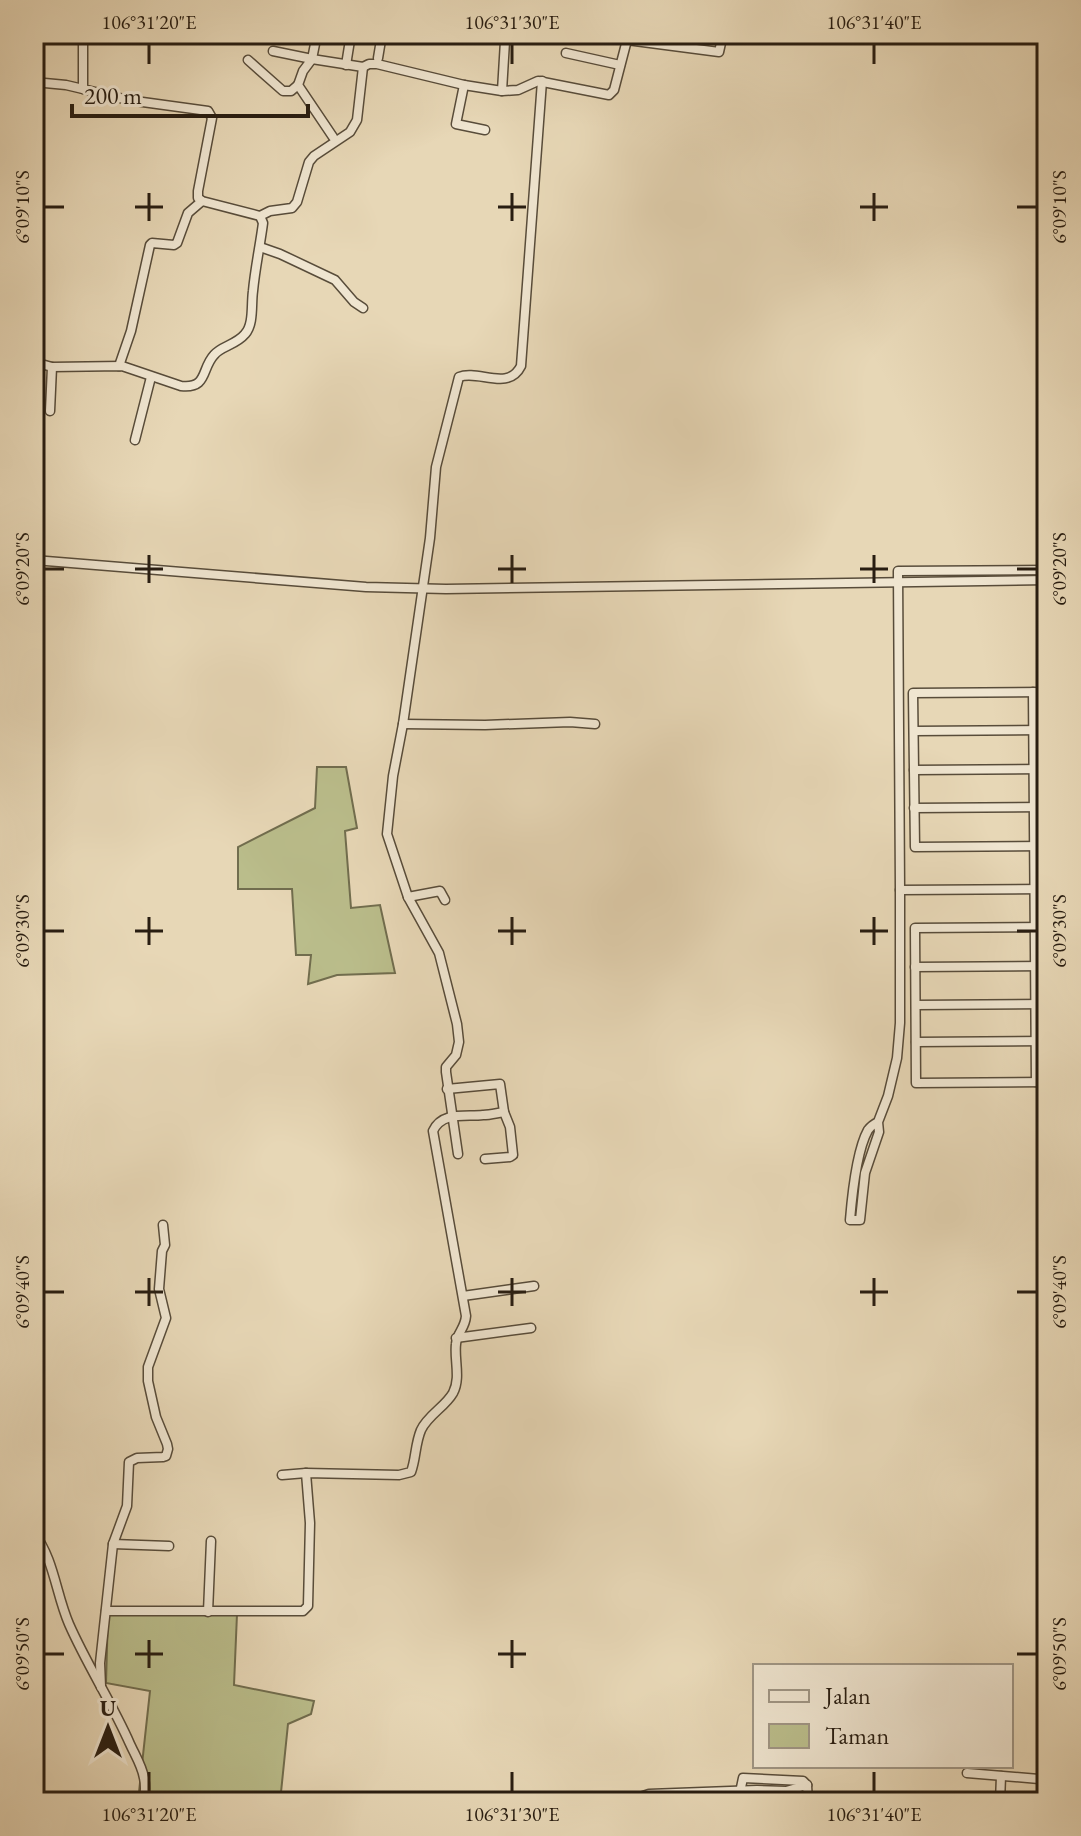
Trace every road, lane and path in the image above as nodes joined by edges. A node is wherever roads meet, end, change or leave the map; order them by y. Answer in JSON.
{"nodes":[{"id":1,"x":83,"y":34,"type":"edge"},
{"id":2,"x":317,"y":34,"type":"edge"},
{"id":3,"x":351,"y":34,"type":"edge"},
{"id":4,"x":382,"y":34,"type":"edge"},
{"id":5,"x":723,"y":34,"type":"edge"},
{"id":6,"x":505,"y":41,"type":"dead end"},
{"id":7,"x":273,"y":51,"type":"dead end"},
{"id":8,"x":566,"y":53,"type":"dead end"},
{"id":9,"x":378,"y":58,"type":"dead end"},
{"id":10,"x":312,"y":59,"type":"junction"},
{"id":11,"x":248,"y":60,"type":"dead end"},
{"id":12,"x":346,"y":65,"type":"junction"},
{"id":13,"x":620,"y":65,"type":"junction"},
{"id":14,"x":363,"y":67,"type":"junction"},
{"id":15,"x":542,"y":81,"type":"junction"},
{"id":16,"x":34,"y":82,"type":"edge"},
{"id":17,"x":298,"y":85,"type":"junction"},
{"id":18,"x":464,"y":85,"type":"junction"},
{"id":19,"x":83,"y":89,"type":"junction"},
{"id":20,"x":502,"y":91,"type":"junction"},
{"id":21,"x":485,"y":130,"type":"dead end"},
{"id":22,"x":333,"y":137,"type":"dead end"},
{"id":23,"x":202,"y":201,"type":"junction"},
{"id":24,"x":260,"y":216,"type":"junction"},
{"id":25,"x":260,"y":247,"type":"junction"},
{"id":26,"x":363,"y":308,"type":"dead end"},
{"id":27,"x":34,"y":362,"type":"edge"},
{"id":28,"x":119,"y":366,"type":"junction"},
{"id":29,"x":52,"y":367,"type":"junction"},
{"id":30,"x":151,"y":377,"type":"junction"},
{"id":31,"x":50,"y":411,"type":"dead end"},
{"id":32,"x":135,"y":440,"type":"dead end"},
{"id":33,"x":34,"y":560,"type":"edge"},
{"id":34,"x":1047,"y":570,"type":"edge"},
{"id":35,"x":1047,"y":580,"type":"edge"},
{"id":36,"x":898,"y":582,"type":"junction"},
{"id":37,"x":423,"y":588,"type":"junction"},
{"id":38,"x":1033,"y":692,"type":"junction"},
{"id":39,"x":1047,"y":692,"type":"edge"},
{"id":40,"x":403,"y":724,"type":"junction"},
{"id":41,"x":595,"y":724,"type":"dead end"},
{"id":42,"x":1034,"y":730,"type":"junction"},
{"id":43,"x":1047,"y":730,"type":"edge"},
{"id":44,"x":914,"y":731,"type":"junction"},
{"id":45,"x":1034,"y":769,"type":"junction"},
{"id":46,"x":1047,"y":769,"type":"edge"},
{"id":47,"x":914,"y":770,"type":"junction"},
{"id":48,"x":1034,"y":807,"type":"junction"},
{"id":49,"x":1047,"y":807,"type":"edge"},
{"id":50,"x":914,"y":808,"type":"junction"},
{"id":51,"x":1047,"y":846,"type":"edge"},
{"id":52,"x":1034,"y":847,"type":"junction"},
{"id":53,"x":1035,"y":889,"type":"junction"},
{"id":54,"x":1047,"y":889,"type":"edge"},
{"id":55,"x":900,"y":890,"type":"junction"},
{"id":56,"x":408,"y":897,"type":"junction"},
{"id":57,"x":445,"y":900,"type":"dead end"},
{"id":58,"x":1035,"y":927,"type":"junction"},
{"id":59,"x":1047,"y":927,"type":"edge"},
{"id":60,"x":1035,"y":966,"type":"junction"},
{"id":61,"x":1047,"y":966,"type":"edge"},
{"id":62,"x":915,"y":967,"type":"junction"},
{"id":63,"x":1035,"y":1004,"type":"junction"},
{"id":64,"x":1047,"y":1004,"type":"edge"},
{"id":65,"x":916,"y":1005,"type":"junction"},
{"id":66,"x":1047,"y":1041,"type":"edge"},
{"id":67,"x":916,"y":1042,"type":"junction"},
{"id":68,"x":1036,"y":1042,"type":"junction"},
{"id":69,"x":1036,"y":1082,"type":"junction"},
{"id":70,"x":1047,"y":1082,"type":"edge"},
{"id":71,"x":447,"y":1089,"type":"junction"},
{"id":72,"x":504,"y":1112,"type":"junction"},
{"id":73,"x":452,"y":1117,"type":"junction"},
{"id":74,"x":458,"y":1154,"type":"dead end"},
{"id":75,"x":485,"y":1159,"type":"dead end"},
{"id":76,"x":855,"y":1220,"type":"dead end"},
{"id":77,"x":163,"y":1225,"type":"dead end"},
{"id":78,"x":534,"y":1286,"type":"dead end"},
{"id":79,"x":463,"y":1296,"type":"junction"},
{"id":80,"x":531,"y":1328,"type":"dead end"},
{"id":81,"x":456,"y":1338,"type":"junction"},
{"id":82,"x":306,"y":1473,"type":"junction"},
{"id":83,"x":282,"y":1475,"type":"dead end"},
{"id":84,"x":34,"y":1533,"type":"edge"},
{"id":85,"x":211,"y":1541,"type":"dead end"},
{"id":86,"x":113,"y":1544,"type":"junction"},
{"id":87,"x":169,"y":1546,"type":"dead end"},
{"id":88,"x":106,"y":1611,"type":"junction"},
{"id":89,"x":208,"y":1612,"type":"junction"},
{"id":90,"x":101,"y":1687,"type":"junction"},
{"id":91,"x":967,"y":1773,"type":"dead end"},
{"id":92,"x":1001,"y":1776,"type":"junction"},
{"id":93,"x":1039,"y":1779,"type":"dead end"},
{"id":94,"x":740,"y":1791,"type":"junction"},
{"id":95,"x":144,"y":1802,"type":"edge"},
{"id":96,"x":636,"y":1802,"type":"edge"},
{"id":97,"x":738,"y":1802,"type":"edge"},
{"id":98,"x":808,"y":1802,"type":"edge"},
{"id":99,"x":1000,"y":1802,"type":"edge"}],
"edges":[{"from":1,"to":19,"type":"street"},
{"from":2,"to":10,"type":"street"},
{"from":3,"to":12,"type":"street"},
{"from":4,"to":9,"type":"street"},
{"from":5,"to":13,"type":"street"},
{"from":6,"to":20,"type":"street"},
{"from":7,"to":10,"type":"street"},
{"from":8,"to":13,"type":"street"},
{"from":10,"to":12,"type":"street"},
{"from":10,"to":17,"type":"street"},
{"from":11,"to":17,"type":"street"},
{"from":12,"to":14,"type":"street"},
{"from":13,"to":15,"type":"street"},
{"from":14,"to":18,"type":"street"},
{"from":14,"to":24,"type":"street"},
{"from":15,"to":20,"type":"street"},
{"from":15,"to":37,"type":"street"},
{"from":16,"to":19,"type":"street"},
{"from":17,"to":22,"type":"street"},
{"from":18,"to":20,"type":"street"},
{"from":18,"to":21,"type":"street"},
{"from":19,"to":23,"type":"street"},
{"from":23,"to":24,"type":"street"},
{"from":23,"to":28,"type":"street"},
{"from":24,"to":25,"type":"street"},
{"from":25,"to":26,"type":"street"},
{"from":25,"to":30,"type":"street"},
{"from":27,"to":29,"type":"street"},
{"from":28,"to":29,"type":"street"},
{"from":28,"to":30,"type":"street"},
{"from":29,"to":31,"type":"street"},
{"from":30,"to":32,"type":"street"},
{"from":33,"to":37,"type":"street"},
{"from":34,"to":36,"type":"street"},
{"from":35,"to":36,"type":"street"},
{"from":36,"to":37,"type":"street"},
{"from":36,"to":55,"type":"street"},
{"from":37,"to":40,"type":"street"},
{"from":38,"to":39,"type":"street"},
{"from":38,"to":42,"type":"street"},
{"from":38,"to":44,"type":"street"},
{"from":40,"to":41,"type":"street"},
{"from":40,"to":56,"type":"street"},
{"from":42,"to":43,"type":"street"},
{"from":42,"to":44,"type":"street"},
{"from":42,"to":45,"type":"street"},
{"from":44,"to":47,"type":"street"},
{"from":45,"to":46,"type":"street"},
{"from":45,"to":47,"type":"street"},
{"from":45,"to":48,"type":"street"},
{"from":47,"to":50,"type":"street"},
{"from":48,"to":49,"type":"street"},
{"from":48,"to":50,"type":"street"},
{"from":48,"to":52,"type":"street"},
{"from":50,"to":52,"type":"street"},
{"from":51,"to":52,"type":"street"},
{"from":52,"to":53,"type":"street"},
{"from":53,"to":54,"type":"street"},
{"from":53,"to":55,"type":"street"},
{"from":53,"to":58,"type":"street"},
{"from":55,"to":76,"type":"street"},
{"from":56,"to":57,"type":"street"},
{"from":56,"to":71,"type":"street"},
{"from":58,"to":59,"type":"street"},
{"from":58,"to":60,"type":"street"},
{"from":58,"to":62,"type":"street"},
{"from":60,"to":61,"type":"street"},
{"from":60,"to":62,"type":"street"},
{"from":60,"to":63,"type":"street"},
{"from":62,"to":65,"type":"street"},
{"from":63,"to":64,"type":"street"},
{"from":63,"to":65,"type":"street"},
{"from":63,"to":68,"type":"street"},
{"from":65,"to":67,"type":"street"},
{"from":66,"to":68,"type":"street"},
{"from":67,"to":68,"type":"street"},
{"from":67,"to":69,"type":"street"},
{"from":68,"to":69,"type":"street"},
{"from":69,"to":70,"type":"street"},
{"from":71,"to":72,"type":"street"},
{"from":71,"to":73,"type":"street"},
{"from":72,"to":73,"type":"street"},
{"from":72,"to":75,"type":"street"},
{"from":73,"to":74,"type":"street"},
{"from":73,"to":79,"type":"street"},
{"from":77,"to":86,"type":"street"},
{"from":78,"to":79,"type":"street"},
{"from":79,"to":81,"type":"street"},
{"from":80,"to":81,"type":"street"},
{"from":81,"to":82,"type":"street"},
{"from":82,"to":83,"type":"street"},
{"from":82,"to":89,"type":"street"},
{"from":84,"to":90,"type":"street"},
{"from":85,"to":89,"type":"street"},
{"from":86,"to":87,"type":"street"},
{"from":86,"to":88,"type":"street"},
{"from":88,"to":89,"type":"street"},
{"from":88,"to":90,"type":"street"},
{"from":90,"to":95,"type":"street"},
{"from":91,"to":92,"type":"street"},
{"from":92,"to":93,"type":"street"},
{"from":92,"to":99,"type":"street"},
{"from":94,"to":96,"type":"street"},
{"from":94,"to":97,"type":"street"},
{"from":94,"to":98,"type":"street"}]}
